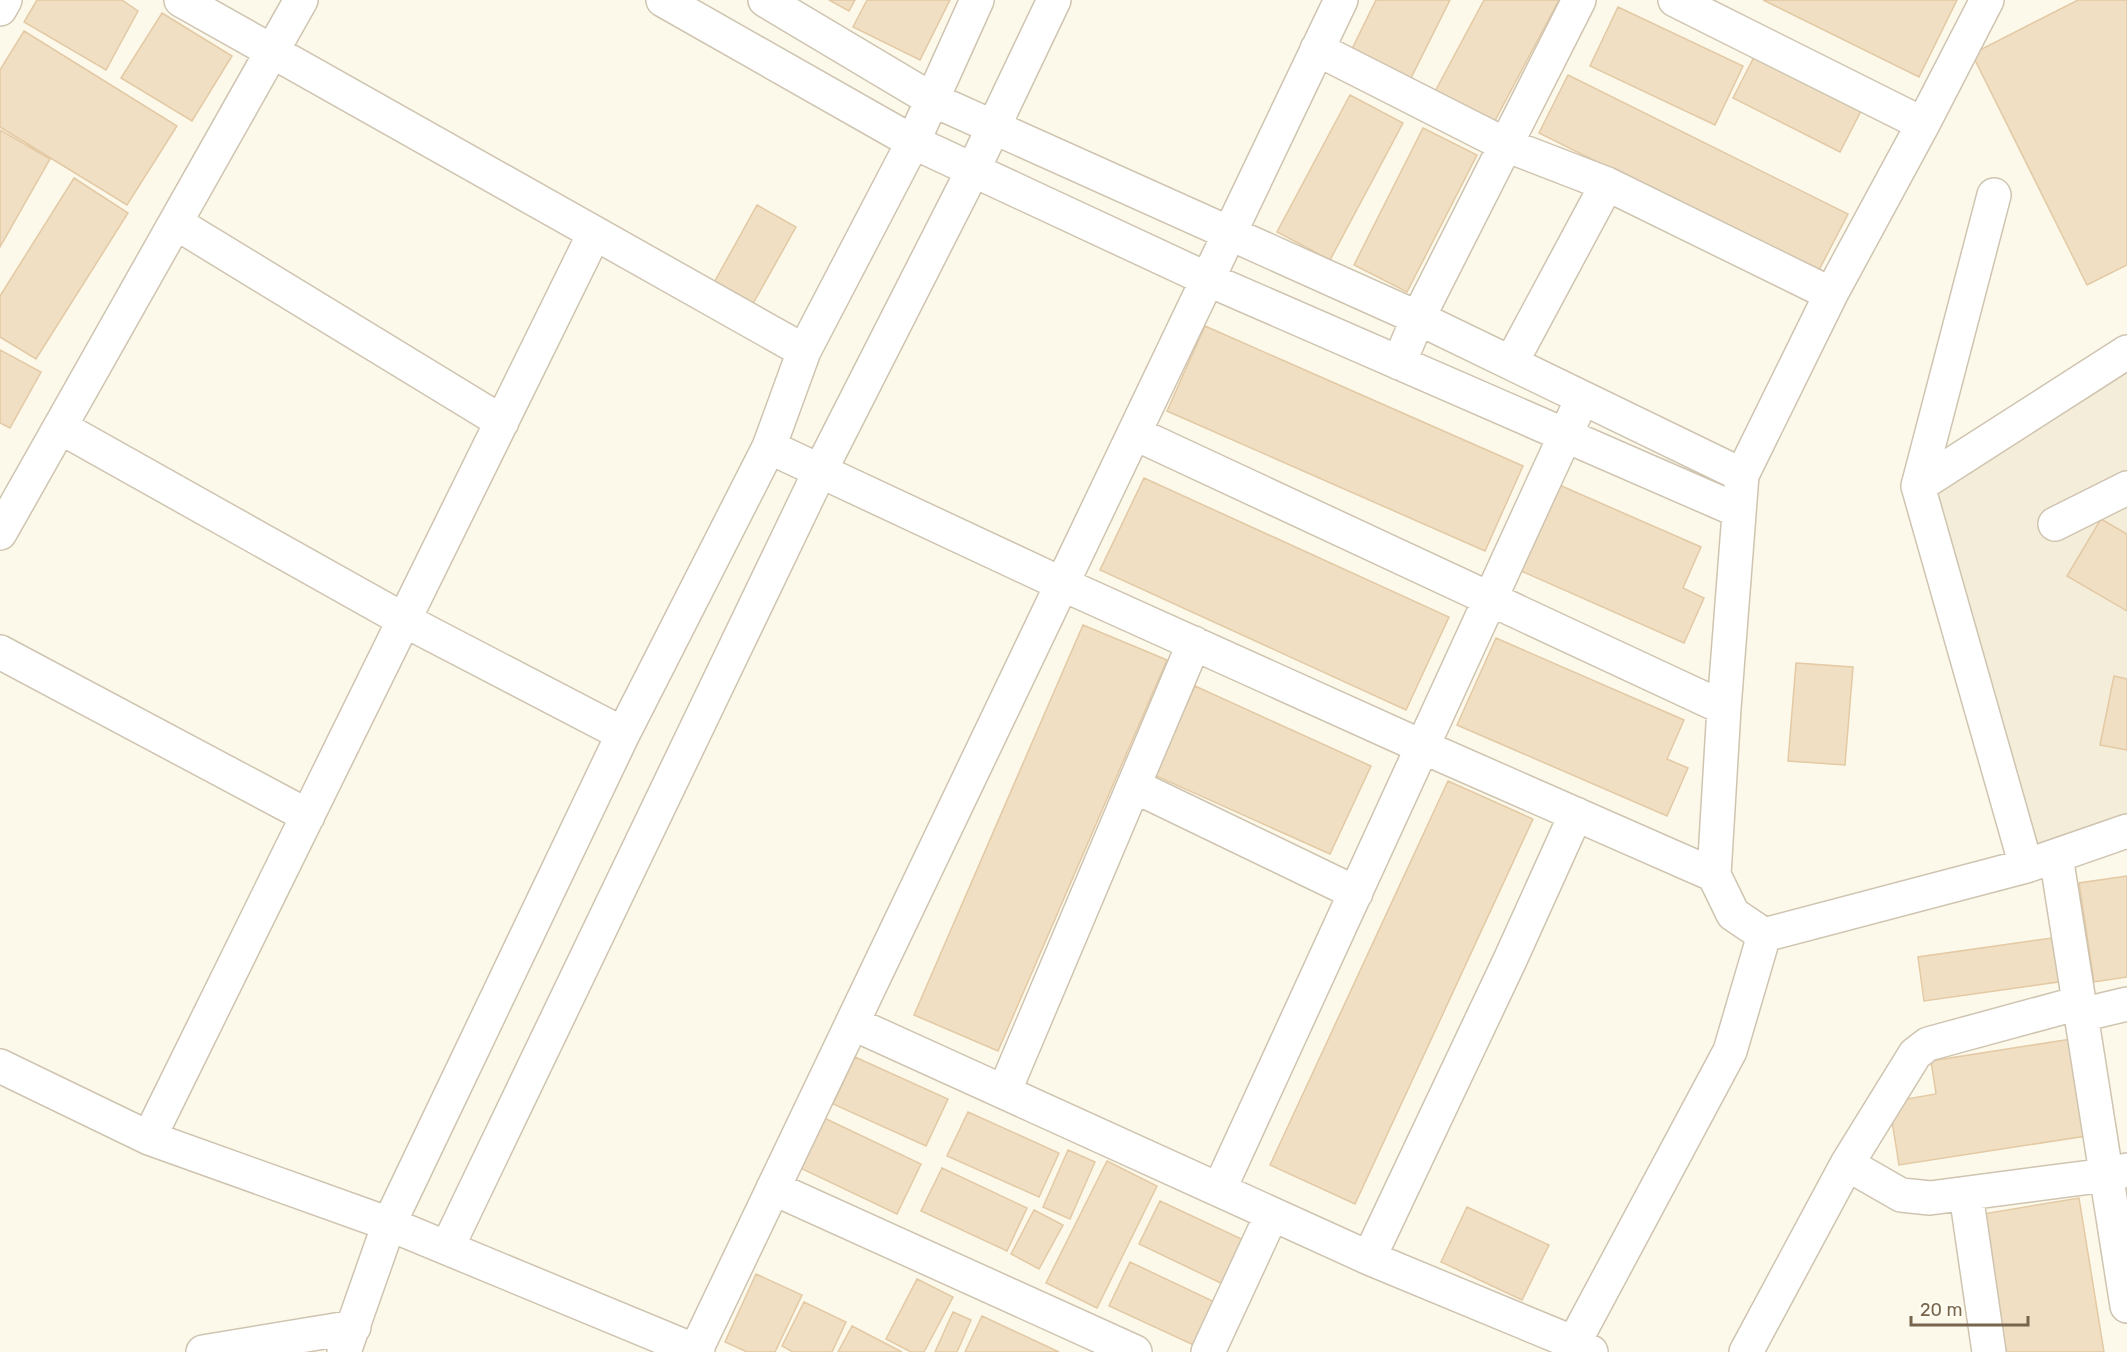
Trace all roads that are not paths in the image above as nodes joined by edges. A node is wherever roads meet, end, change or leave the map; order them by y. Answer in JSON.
{"nodes":[{"id":1,"x":5,"y":0,"type":"edge"},
{"id":2,"x":181,"y":0,"type":"edge"},
{"id":3,"x":302,"y":0,"type":"edge"},
{"id":4,"x":663,"y":0,"type":"edge"},
{"id":5,"x":765,"y":0,"type":"edge"},
{"id":6,"x":977,"y":0,"type":"edge"},
{"id":7,"x":1054,"y":0,"type":"edge"},
{"id":8,"x":1341,"y":0,"type":"edge"},
{"id":9,"x":1579,"y":0,"type":"edge"},
{"id":10,"x":1675,"y":0,"type":"edge"},
{"id":11,"x":1987,"y":0,"type":"edge"},
{"id":12,"x":0,"y":9,"type":"edge"},
{"id":13,"x":1317,"y":49,"type":"junction"},
{"id":14,"x":273,"y":51,"type":"junction"},
{"id":15,"x":931,"y":99,"type":"junction"},
{"id":16,"x":1923,"y":124,"type":"junction"},
{"id":17,"x":993,"y":128,"type":"junction"},
{"id":18,"x":913,"y":142,"type":"junction"},
{"id":19,"x":1506,"y":145,"type":"junction"},
{"id":20,"x":973,"y":170,"type":"junction"},
{"id":21,"x":1607,"y":184,"type":"junction"},
{"id":22,"x":1994,"y":195,"type":"dead end"},
{"id":23,"x":176,"y":223,"type":"junction"},
{"id":24,"x":594,"y":234,"type":"junction"},
{"id":25,"x":1228,"y":234,"type":"junction"},
{"id":26,"x":1207,"y":279,"type":"junction"},
{"id":27,"x":1831,"y":294,"type":"junction"},
{"id":28,"x":1418,"y":318,"type":"junction"},
{"id":29,"x":804,"y":351,"type":"junction"},
{"id":30,"x":2127,"y":352,"type":"edge"},
{"id":31,"x":1399,"y":363,"type":"junction"},
{"id":32,"x":1511,"y":363,"type":"junction"},
{"id":33,"x":1582,"y":398,"type":"junction"},
{"id":34,"x":502,"y":422,"type":"junction"},
{"id":35,"x":60,"y":427,"type":"junction"},
{"id":36,"x":1134,"y":433,"type":"junction"},
{"id":37,"x":1566,"y":435,"type":"junction"},
{"id":38,"x":769,"y":447,"type":"junction"},
{"id":39,"x":820,"y":471,"type":"junction"},
{"id":40,"x":1742,"y":475,"type":"junction"},
{"id":41,"x":1918,"y":486,"type":"junction"},
{"id":42,"x":2127,"y":488,"type":"edge"},
{"id":43,"x":1739,"y":511,"type":"junction"},
{"id":44,"x":2055,"y":524,"type":"dead end"},
{"id":45,"x":0,"y":533,"type":"edge"},
{"id":46,"x":1062,"y":584,"type":"junction"},
{"id":47,"x":1491,"y":599,"type":"junction"},
{"id":48,"x":404,"y":620,"type":"junction"},
{"id":49,"x":1194,"y":643,"type":"junction"},
{"id":50,"x":0,"y":652,"type":"edge"},
{"id":51,"x":1724,"y":708,"type":"junction"},
{"id":52,"x":623,"y":734,"type":"junction"},
{"id":53,"x":1423,"y":747,"type":"junction"},
{"id":54,"x":1134,"y":786,"type":"junction"},
{"id":55,"x":1576,"y":814,"type":"junction"},
{"id":56,"x":308,"y":816,"type":"junction"},
{"id":57,"x":2127,"y":831,"type":"edge"},
{"id":58,"x":2041,"y":861,"type":"junction"},
{"id":59,"x":1714,"y":875,"type":"junction"},
{"id":60,"x":1356,"y":892,"type":"junction"},
{"id":61,"x":1764,"y":935,"type":"junction"},
{"id":62,"x":2127,"y":1004,"type":"edge"},
{"id":63,"x":2080,"y":1009,"type":"junction"},
{"id":64,"x":852,"y":1023,"type":"junction"},
{"id":65,"x":0,"y":1066,"type":"edge"},
{"id":66,"x":1004,"y":1092,"type":"junction"},
{"id":67,"x":149,"y":1138,"type":"junction"},
{"id":68,"x":1847,"y":1164,"type":"junction"},
{"id":69,"x":2117,"y":1172,"type":"edge"},
{"id":70,"x":773,"y":1188,"type":"junction"},
{"id":71,"x":1219,"y":1190,"type":"junction"},
{"id":72,"x":1966,"y":1194,"type":"junction"},
{"id":73,"x":1272,"y":1214,"type":"junction"},
{"id":74,"x":389,"y":1224,"type":"junction"},
{"id":75,"x":447,"y":1248,"type":"junction"},
{"id":76,"x":1369,"y":1258,"type":"junction"},
{"id":77,"x":2127,"y":1306,"type":"edge"},
{"id":78,"x":349,"y":1340,"type":"edge"},
{"id":79,"x":1578,"y":1349,"type":"edge"},
{"id":80,"x":203,"y":1352,"type":"edge"},
{"id":81,"x":696,"y":1352,"type":"edge"},
{"id":82,"x":1135,"y":1352,"type":"edge"},
{"id":83,"x":1208,"y":1352,"type":"edge"},
{"id":84,"x":1746,"y":1352,"type":"edge"},
{"id":85,"x":1989,"y":1352,"type":"edge"}],
"edges":[{"from":1,"to":12,"type":"street"},
{"from":2,"to":14,"type":"street"},
{"from":3,"to":14,"type":"street"},
{"from":4,"to":18,"type":"street"},
{"from":5,"to":15,"type":"street"},
{"from":6,"to":15,"type":"street"},
{"from":7,"to":17,"type":"street"},
{"from":8,"to":13,"type":"street"},
{"from":9,"to":19,"type":"street"},
{"from":10,"to":16,"type":"street"},
{"from":11,"to":16,"type":"street"},
{"from":13,"to":19,"type":"street"},
{"from":13,"to":25,"type":"street"},
{"from":14,"to":23,"type":"street"},
{"from":14,"to":24,"type":"street"},
{"from":15,"to":17,"type":"street"},
{"from":15,"to":18,"type":"street"},
{"from":16,"to":27,"type":"street"},
{"from":17,"to":20,"type":"street"},
{"from":17,"to":25,"type":"street"},
{"from":18,"to":20,"type":"street"},
{"from":18,"to":29,"type":"street"},
{"from":19,"to":21,"type":"street"},
{"from":19,"to":28,"type":"street"},
{"from":20,"to":26,"type":"street"},
{"from":20,"to":39,"type":"street"},
{"from":21,"to":27,"type":"street"},
{"from":21,"to":32,"type":"street"},
{"from":22,"to":41,"type":"street"},
{"from":23,"to":34,"type":"street"},
{"from":23,"to":35,"type":"street"},
{"from":24,"to":29,"type":"street"},
{"from":24,"to":34,"type":"street"},
{"from":25,"to":26,"type":"street"},
{"from":25,"to":28,"type":"street"},
{"from":26,"to":31,"type":"street"},
{"from":26,"to":36,"type":"street"},
{"from":27,"to":40,"type":"street"},
{"from":28,"to":31,"type":"street"},
{"from":28,"to":32,"type":"street"},
{"from":29,"to":38,"type":"street"},
{"from":30,"to":41,"type":"street"},
{"from":31,"to":37,"type":"street"},
{"from":32,"to":33,"type":"street"},
{"from":33,"to":37,"type":"street"},
{"from":33,"to":40,"type":"street"},
{"from":34,"to":48,"type":"street"},
{"from":35,"to":45,"type":"street"},
{"from":35,"to":48,"type":"street"},
{"from":36,"to":46,"type":"street"},
{"from":36,"to":47,"type":"street"},
{"from":37,"to":43,"type":"street"},
{"from":37,"to":47,"type":"street"},
{"from":38,"to":39,"type":"street"},
{"from":38,"to":52,"type":"street"},
{"from":39,"to":46,"type":"street"},
{"from":39,"to":75,"type":"street"},
{"from":40,"to":43,"type":"street"},
{"from":41,"to":58,"type":"street"},
{"from":42,"to":44,"type":"street"},
{"from":43,"to":51,"type":"street"},
{"from":46,"to":49,"type":"street"},
{"from":46,"to":64,"type":"street"},
{"from":47,"to":51,"type":"street"},
{"from":47,"to":53,"type":"street"},
{"from":48,"to":52,"type":"street"},
{"from":48,"to":56,"type":"street"},
{"from":49,"to":53,"type":"street"},
{"from":49,"to":54,"type":"street"},
{"from":50,"to":56,"type":"street"},
{"from":51,"to":59,"type":"street"},
{"from":52,"to":74,"type":"street"},
{"from":53,"to":55,"type":"street"},
{"from":53,"to":60,"type":"street"},
{"from":54,"to":60,"type":"street"},
{"from":54,"to":66,"type":"street"},
{"from":55,"to":59,"type":"street"},
{"from":55,"to":76,"type":"street"},
{"from":56,"to":67,"type":"street"},
{"from":57,"to":58,"type":"street"},
{"from":58,"to":61,"type":"street"},
{"from":58,"to":63,"type":"street"},
{"from":59,"to":61,"type":"street"},
{"from":60,"to":71,"type":"street"},
{"from":61,"to":79,"type":"street"},
{"from":62,"to":63,"type":"street"},
{"from":63,"to":68,"type":"street"},
{"from":63,"to":69,"type":"street"},
{"from":64,"to":66,"type":"street"},
{"from":64,"to":70,"type":"street"},
{"from":65,"to":67,"type":"street"},
{"from":66,"to":71,"type":"street"},
{"from":67,"to":74,"type":"street"},
{"from":68,"to":72,"type":"street"},
{"from":68,"to":84,"type":"street"},
{"from":69,"to":72,"type":"street"},
{"from":69,"to":77,"type":"street"},
{"from":70,"to":81,"type":"street"},
{"from":70,"to":82,"type":"street"},
{"from":71,"to":73,"type":"street"},
{"from":72,"to":85,"type":"street"},
{"from":73,"to":76,"type":"street"},
{"from":73,"to":83,"type":"street"},
{"from":74,"to":75,"type":"street"},
{"from":74,"to":78,"type":"street"},
{"from":75,"to":81,"type":"street"},
{"from":76,"to":79,"type":"street"},
{"from":78,"to":80,"type":"street"}]}
